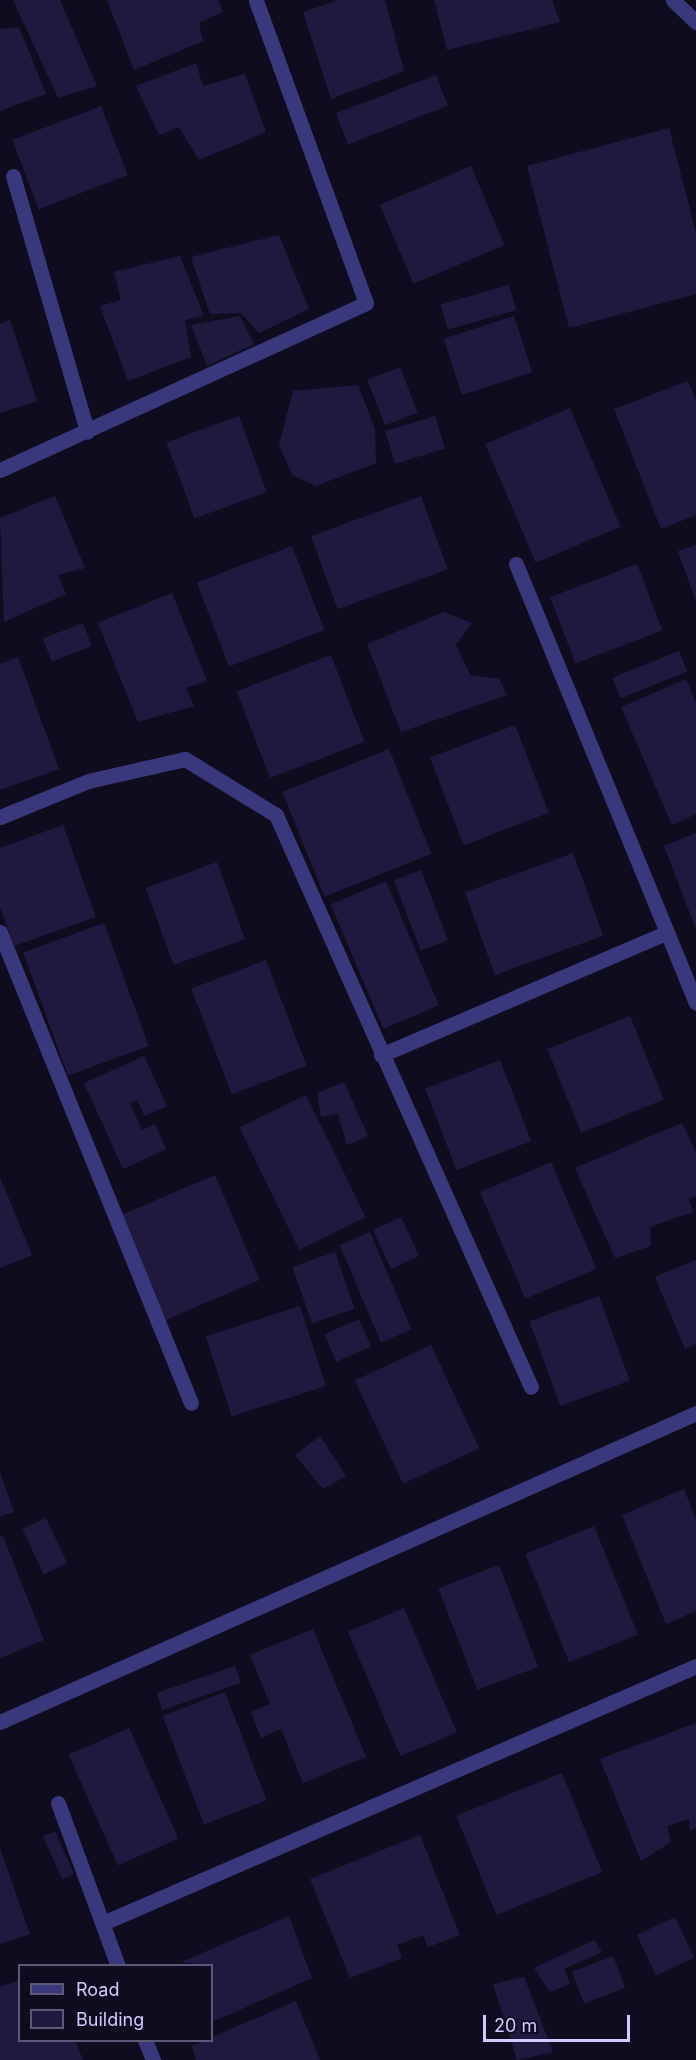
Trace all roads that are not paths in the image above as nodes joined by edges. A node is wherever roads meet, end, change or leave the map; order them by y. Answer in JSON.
{"nodes":[{"id":1,"x":256,"y":0,"type":"edge"},
{"id":2,"x":673,"y":0,"type":"edge"},
{"id":3,"x":696,"y":22,"type":"edge"},
{"id":4,"x":13,"y":176,"type":"dead end"},
{"id":5,"x":87,"y":431,"type":"junction"},
{"id":6,"x":0,"y":470,"type":"edge"},
{"id":7,"x":516,"y":564,"type":"dead end"},
{"id":8,"x":0,"y":817,"type":"edge"},
{"id":9,"x":0,"y":932,"type":"edge"},
{"id":10,"x":666,"y":933,"type":"junction"},
{"id":11,"x":696,"y":1003,"type":"edge"},
{"id":12,"x":381,"y":1055,"type":"junction"},
{"id":13,"x":531,"y":1388,"type":"dead end"},
{"id":14,"x":191,"y":1403,"type":"dead end"},
{"id":15,"x":696,"y":1413,"type":"edge"},
{"id":16,"x":696,"y":1666,"type":"edge"},
{"id":17,"x":0,"y":1722,"type":"edge"},
{"id":18,"x":58,"y":1803,"type":"dead end"},
{"id":19,"x":103,"y":1923,"type":"junction"},
{"id":20,"x":118,"y":1964,"type":"edge"},
{"id":21,"x":147,"y":2042,"type":"edge"},
{"id":22,"x":153,"y":2060,"type":"edge"}],
"edges":[{"from":1,"to":5,"type":"street"},
{"from":2,"to":3,"type":"street"},
{"from":4,"to":5,"type":"street"},
{"from":5,"to":6,"type":"street"},
{"from":7,"to":10,"type":"street"},
{"from":8,"to":12,"type":"street"},
{"from":9,"to":14,"type":"street"},
{"from":10,"to":11,"type":"street"},
{"from":10,"to":12,"type":"street"},
{"from":12,"to":13,"type":"street"},
{"from":15,"to":17,"type":"street"},
{"from":16,"to":19,"type":"street"},
{"from":18,"to":19,"type":"street"},
{"from":19,"to":20,"type":"street"},
{"from":21,"to":22,"type":"street"}]}
